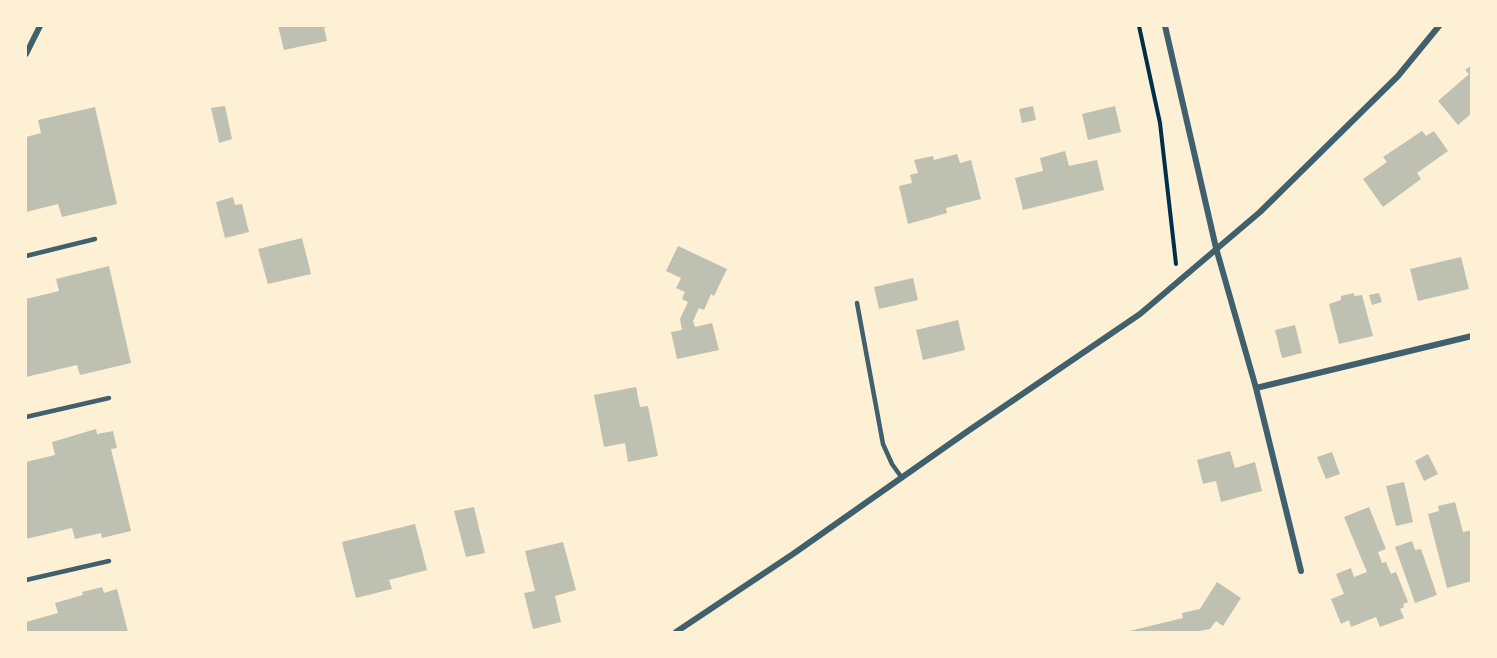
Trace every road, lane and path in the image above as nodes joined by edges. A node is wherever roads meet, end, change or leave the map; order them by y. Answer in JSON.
{"nodes":[{"id":1,"x":40,"y":26,"type":"edge"},
{"id":2,"x":1139,"y":26,"type":"edge"},
{"id":3,"x":1165,"y":26,"type":"edge"},
{"id":4,"x":1439,"y":26,"type":"edge"},
{"id":5,"x":26,"y":54,"type":"edge"},
{"id":6,"x":95,"y":239,"type":"dead end"},
{"id":7,"x":1216,"y":248,"type":"junction"},
{"id":8,"x":26,"y":256,"type":"edge"},
{"id":9,"x":1178,"y":281,"type":"junction"},
{"id":10,"x":857,"y":303,"type":"dead end"},
{"id":11,"x":1472,"y":336,"type":"edge"},
{"id":12,"x":1256,"y":388,"type":"junction"},
{"id":13,"x":109,"y":398,"type":"dead end"},
{"id":14,"x":26,"y":417,"type":"edge"},
{"id":15,"x":902,"y":478,"type":"junction"},
{"id":16,"x":109,"y":561,"type":"dead end"},
{"id":17,"x":1300,"y":572,"type":"dead end"},
{"id":18,"x":26,"y":579,"type":"edge"},
{"id":19,"x":676,"y":633,"type":"edge"}],
"edges":[{"from":1,"to":5,"type":"street"},
{"from":2,"to":9,"type":"path"},
{"from":3,"to":7,"type":"street"},
{"from":4,"to":7,"type":"street"},
{"from":6,"to":8,"type":"lane"},
{"from":7,"to":9,"type":"street"},
{"from":7,"to":12,"type":"street"},
{"from":9,"to":15,"type":"street"},
{"from":10,"to":15,"type":"lane"},
{"from":11,"to":12,"type":"street"},
{"from":12,"to":17,"type":"street"},
{"from":13,"to":14,"type":"lane"},
{"from":15,"to":19,"type":"street"},
{"from":16,"to":18,"type":"lane"}]}
